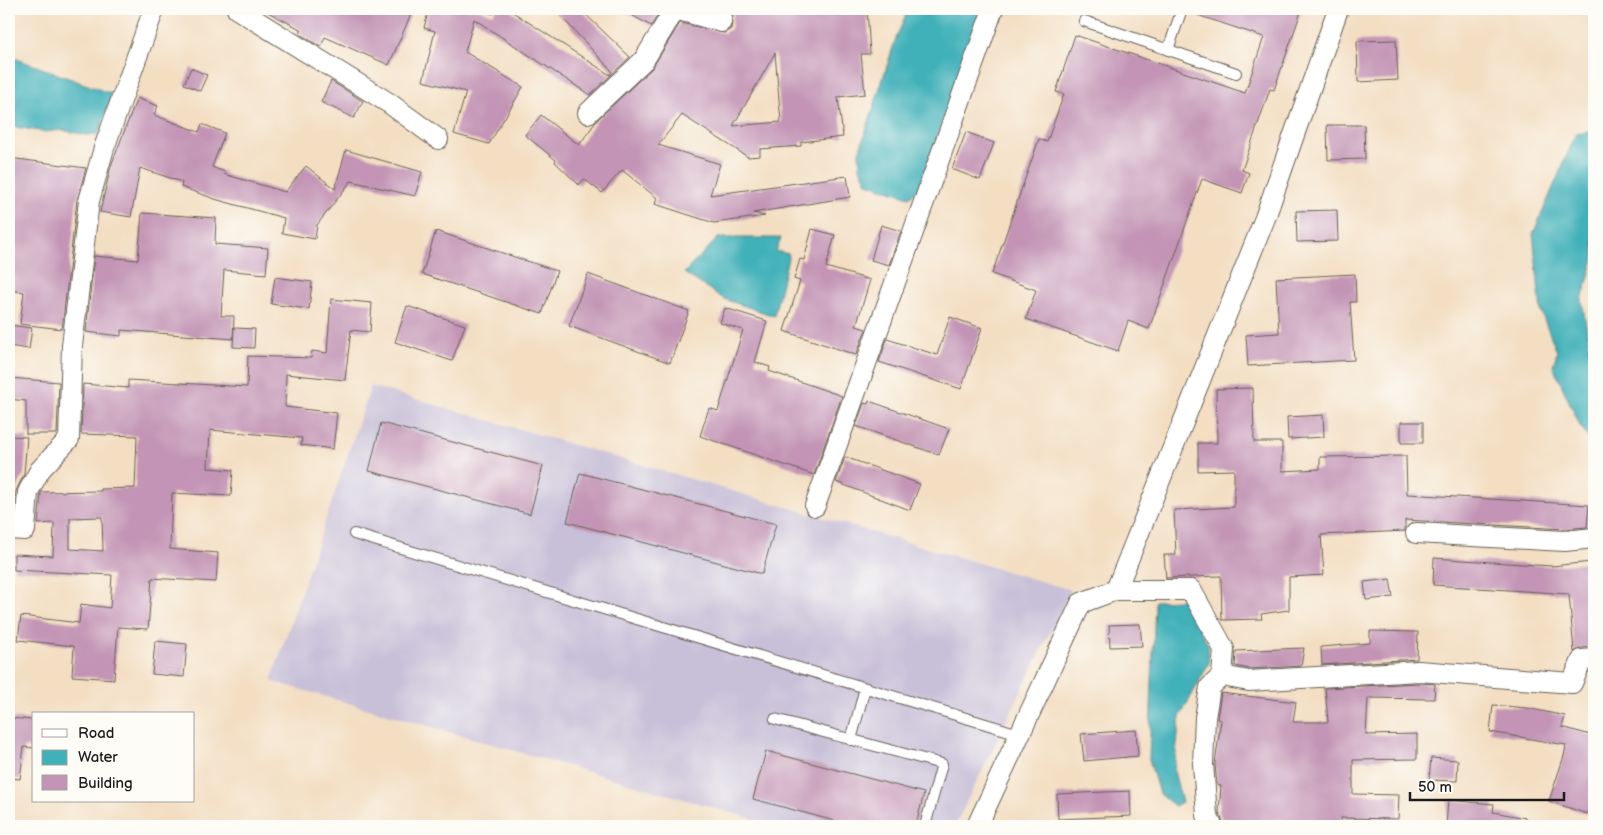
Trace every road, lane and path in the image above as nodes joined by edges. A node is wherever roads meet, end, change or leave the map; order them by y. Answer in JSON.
{"nodes":[{"id":1,"x":154,"y":9,"type":"edge"},
{"id":2,"x":237,"y":9,"type":"edge"},
{"id":3,"x":722,"y":9,"type":"edge"},
{"id":4,"x":993,"y":9,"type":"edge"},
{"id":5,"x":1182,"y":9,"type":"edge"},
{"id":6,"x":1338,"y":9,"type":"edge"},
{"id":7,"x":1084,"y":21,"type":"dead end"},
{"id":8,"x":1168,"y":50,"type":"junction"},
{"id":9,"x":1236,"y":73,"type":"dead end"},
{"id":10,"x":588,"y":113,"type":"dead end"},
{"id":11,"x":438,"y":139,"type":"dead end"},
{"id":12,"x":815,"y":506,"type":"dead end"},
{"id":13,"x":9,"y":529,"type":"edge"},
{"id":14,"x":1416,"y":533,"type":"dead end"},
{"id":15,"x":354,"y":534,"type":"dead end"},
{"id":16,"x":1594,"y":538,"type":"edge"},
{"id":17,"x":1116,"y":590,"type":"junction"},
{"id":18,"x":1594,"y":659,"type":"edge"},
{"id":19,"x":1222,"y":676,"type":"junction"},
{"id":20,"x":865,"y":688,"type":"junction"},
{"id":21,"x":775,"y":719,"type":"dead end"},
{"id":22,"x":1019,"y":734,"type":"junction"},
{"id":23,"x":851,"y":740,"type":"junction"},
{"id":24,"x":925,"y":826,"type":"edge"},
{"id":25,"x":977,"y":826,"type":"edge"},
{"id":26,"x":1212,"y":826,"type":"edge"}],
"edges":[{"from":1,"to":13,"type":"street"},
{"from":2,"to":11,"type":"street"},
{"from":3,"to":10,"type":"street"},
{"from":4,"to":12,"type":"street"},
{"from":5,"to":8,"type":"lane"},
{"from":6,"to":17,"type":"street"},
{"from":7,"to":8,"type":"lane"},
{"from":8,"to":9,"type":"lane"},
{"from":14,"to":16,"type":"street"},
{"from":15,"to":20,"type":"lane"},
{"from":17,"to":19,"type":"street"},
{"from":17,"to":22,"type":"street"},
{"from":18,"to":19,"type":"street"},
{"from":19,"to":26,"type":"street"},
{"from":20,"to":22,"type":"lane"},
{"from":20,"to":23,"type":"lane"},
{"from":21,"to":23,"type":"lane"},
{"from":22,"to":25,"type":"street"},
{"from":23,"to":24,"type":"lane"}]}
